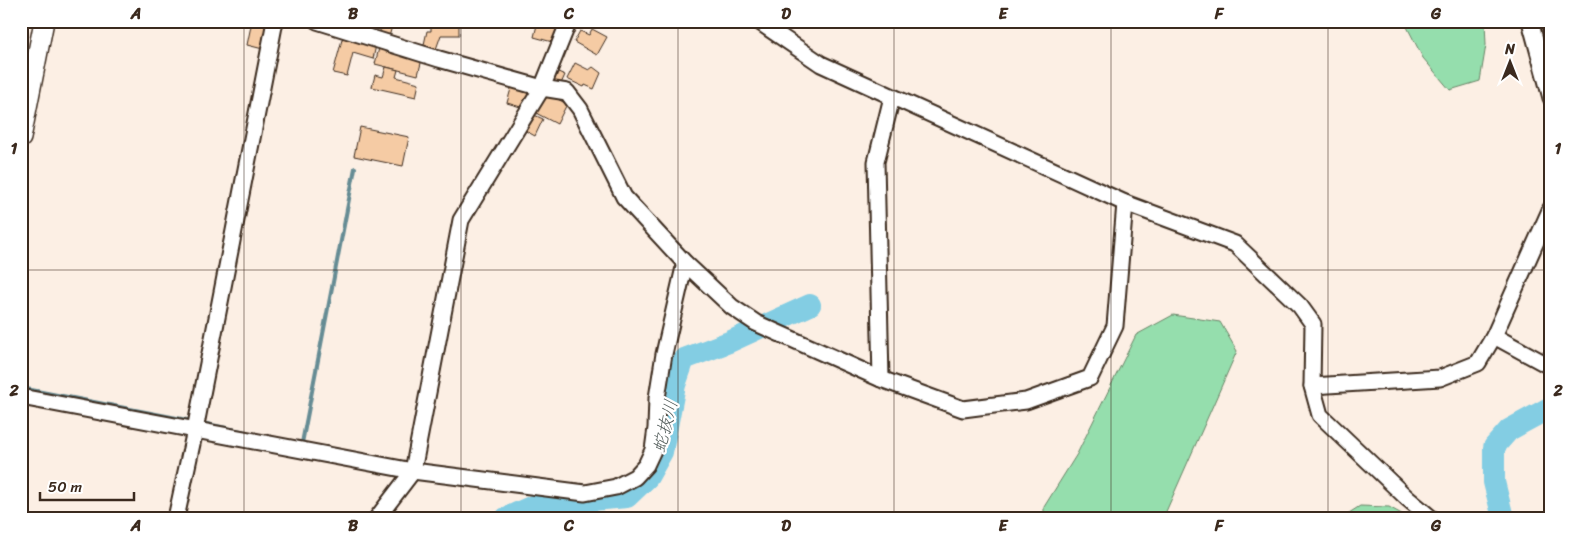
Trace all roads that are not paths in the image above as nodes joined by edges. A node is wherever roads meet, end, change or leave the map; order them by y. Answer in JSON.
{"nodes":[{"id":1,"x":44,"y":21,"type":"edge"},
{"id":2,"x":275,"y":21,"type":"edge"},
{"id":3,"x":317,"y":21,"type":"edge"},
{"id":4,"x":569,"y":21,"type":"edge"},
{"id":5,"x":758,"y":21,"type":"edge"},
{"id":6,"x":1530,"y":21,"type":"edge"},
{"id":7,"x":542,"y":88,"type":"junction"},
{"id":8,"x":892,"y":97,"type":"junction"},
{"id":9,"x":1551,"y":98,"type":"edge"},
{"id":10,"x":21,"y":138,"type":"edge"},
{"id":11,"x":1125,"y":203,"type":"junction"},
{"id":12,"x":1551,"y":208,"type":"edge"},
{"id":13,"x":685,"y":263,"type":"junction"},
{"id":14,"x":1494,"y":336,"type":"junction"},
{"id":15,"x":1551,"y":367,"type":"edge"},
{"id":16,"x":881,"y":379,"type":"junction"},
{"id":17,"x":1312,"y":386,"type":"junction"},
{"id":18,"x":21,"y":397,"type":"edge"},
{"id":19,"x":196,"y":430,"type":"junction"},
{"id":20,"x":413,"y":471,"type":"junction"},
{"id":21,"x":176,"y":518,"type":"edge"},
{"id":22,"x":377,"y":518,"type":"edge"},
{"id":23,"x":1431,"y":518,"type":"edge"}],
"edges":[{"from":1,"to":10,"type":"main road"},
{"from":2,"to":19,"type":"street"},
{"from":3,"to":7,"type":"street"},
{"from":4,"to":7,"type":"street"},
{"from":5,"to":8,"type":"street"},
{"from":6,"to":9,"type":"street"},
{"from":7,"to":13,"type":"street"},
{"from":7,"to":20,"type":"street"},
{"from":8,"to":11,"type":"street"},
{"from":8,"to":16,"type":"street"},
{"from":11,"to":16,"type":"street"},
{"from":11,"to":17,"type":"street"},
{"from":12,"to":14,"type":"street"},
{"from":13,"to":16,"type":"street"},
{"from":13,"to":20,"type":"street"},
{"from":14,"to":15,"type":"street"},
{"from":14,"to":17,"type":"street"},
{"from":17,"to":23,"type":"street"},
{"from":18,"to":19,"type":"street"},
{"from":19,"to":20,"type":"street"},
{"from":19,"to":21,"type":"street"},
{"from":20,"to":22,"type":"street"}]}
